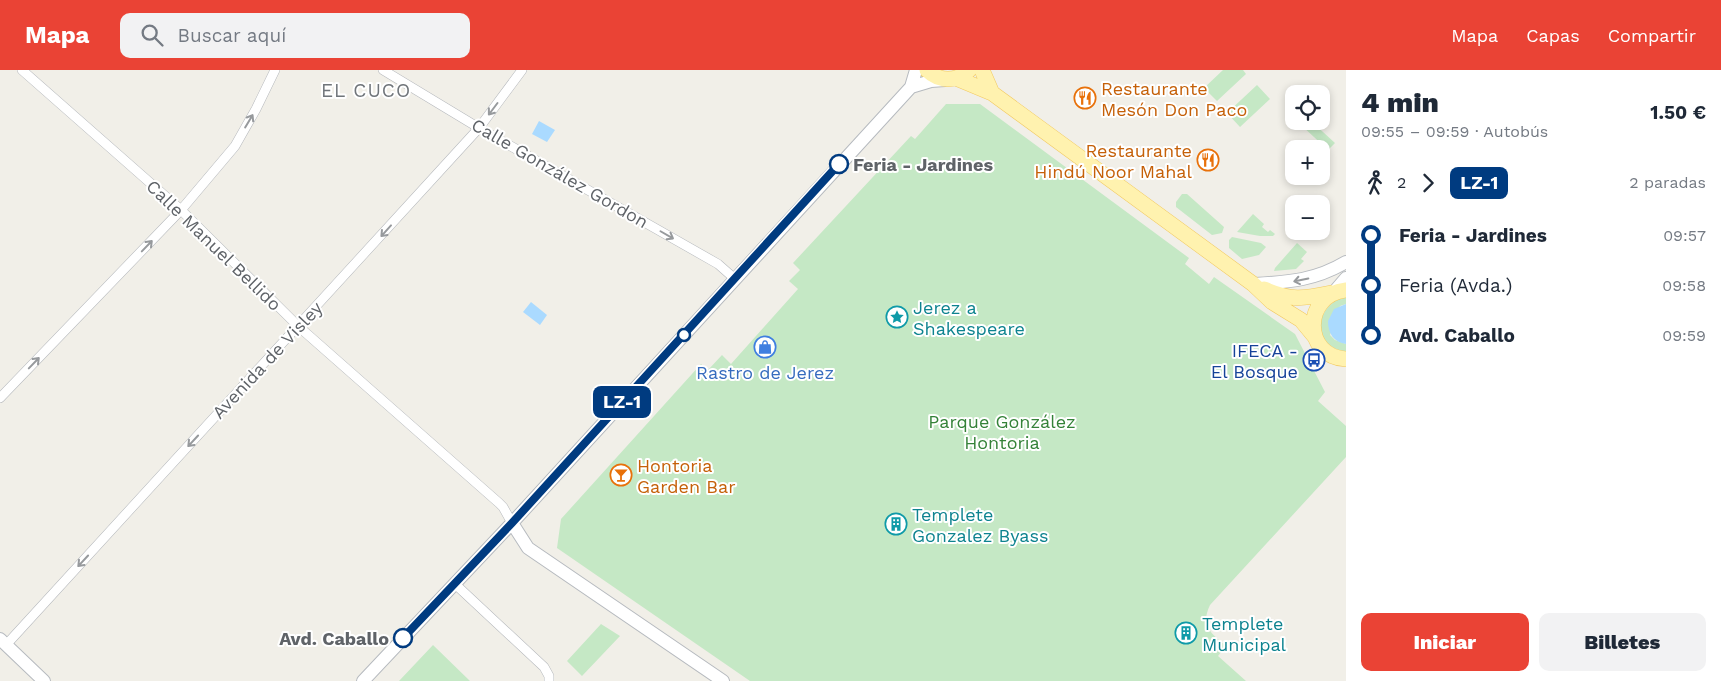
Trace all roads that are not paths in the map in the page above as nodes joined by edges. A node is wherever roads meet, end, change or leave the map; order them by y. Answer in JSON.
{"nodes":[{"id":1,"x":22,"y":70,"type":"edge"},
{"id":2,"x":276,"y":70,"type":"edge"},
{"id":3,"x":383,"y":70,"type":"edge"},
{"id":4,"x":522,"y":70,"type":"edge"},
{"id":5,"x":916,"y":70,"type":"edge"},
{"id":6,"x":927,"y":70,"type":"edge"},
{"id":7,"x":982,"y":70,"type":"edge"},
{"id":8,"x":957,"y":76,"type":"edge"},
{"id":9,"x":911,"y":87,"type":"junction"},
{"id":10,"x":992,"y":93,"type":"junction"},
{"id":11,"x":480,"y":128,"type":"junction"},
{"id":12,"x":181,"y":210,"type":"junction"},
{"id":13,"x":1346,"y":262,"type":"edge"},
{"id":14,"x":1346,"y":278,"type":"edge"},
{"id":15,"x":734,"y":279,"type":"junction"},
{"id":16,"x":1253,"y":284,"type":"junction"},
{"id":17,"x":1340,"y":291,"type":"edge"},
{"id":18,"x":298,"y":326,"type":"junction"},
{"id":19,"x":1315,"y":337,"type":"junction"},
{"id":20,"x":1346,"y":359,"type":"edge"},
{"id":21,"x":0,"y":398,"type":"edge"},
{"id":22,"x":512,"y":523,"type":"junction"},
{"id":23,"x":455,"y":584,"type":"junction"},
{"id":24,"x":3,"y":642,"type":"edge"},
{"id":25,"x":44,"y":681,"type":"edge"},
{"id":26,"x":363,"y":681,"type":"edge"},
{"id":27,"x":549,"y":681,"type":"edge"},
{"id":28,"x":723,"y":681,"type":"edge"}],
"edges":[{"from":1,"to":12,"type":"street","name":"Calle Manuel Bellido"},
{"from":12,"to":2,"type":"street","one_way":true},
{"from":3,"to":11,"type":"street","name":"Calle González Gordon"},
{"from":4,"to":11,"type":"street","name":"Avenida de Visley","one_way":true},
{"from":5,"to":9,"type":"main road"},
{"from":6,"to":8,"type":"main road"},
{"from":7,"to":10,"type":"main road"},
{"from":8,"to":9,"type":"main road"},
{"from":8,"to":10,"type":"main road"},
{"from":9,"to":15,"type":"main road"},
{"from":10,"to":16,"type":"main road"},
{"from":11,"to":15,"type":"street","name":"Calle González Gordon","one_way":true},
{"from":11,"to":18,"type":"street","name":"Avenida de Visley","one_way":true},
{"from":12,"to":18,"type":"street","name":"Calle Manuel Bellido"},
{"from":21,"to":12,"type":"street","one_way":true},
{"from":13,"to":16,"type":"main road","one_way":true},
{"from":14,"to":17,"type":"main road"},
{"from":15,"to":22,"type":"main road"},
{"from":16,"to":17,"type":"main road"},
{"from":16,"to":19,"type":"main road"},
{"from":17,"to":19,"type":"main road"},
{"from":18,"to":22,"type":"street","name":"Calle Manuel Bellido"},
{"from":18,"to":24,"type":"street","name":"Avenida de Visley","one_way":true},
{"from":19,"to":20,"type":"main road"},
{"from":22,"to":23,"type":"main road"},
{"from":22,"to":28,"type":"main road"},
{"from":23,"to":26,"type":"main road"},
{"from":23,"to":27,"type":"street"},
{"from":24,"to":25,"type":"main road"}]}
